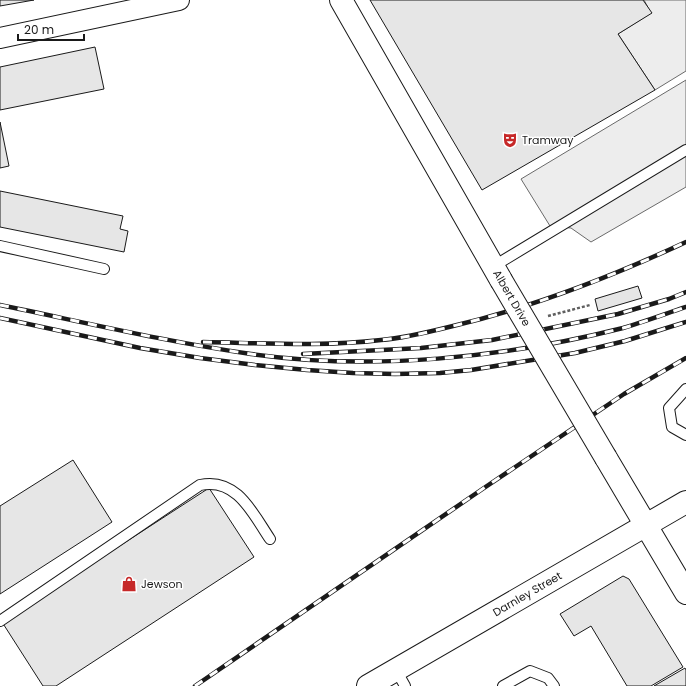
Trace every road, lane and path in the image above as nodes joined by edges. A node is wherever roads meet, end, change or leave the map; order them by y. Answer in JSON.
{"nodes":[{"id":1,"x":179,"y":0,"type":"edge"},
{"id":2,"x":341,"y":0,"type":"edge"},
{"id":3,"x":0,"y":38,"type":"edge"},
{"id":4,"x":686,"y":150,"type":"edge"},
{"id":5,"x":0,"y":246,"type":"edge"},
{"id":6,"x":104,"y":269,"type":"dead end"},
{"id":7,"x":497,"y":273,"type":"junction"},
{"id":8,"x":590,"y":305,"type":"dead end"},
{"id":9,"x":549,"y":315,"type":"dead end"},
{"id":10,"x":686,"y":389,"type":"edge"},
{"id":11,"x":686,"y":435,"type":"edge"},
{"id":12,"x":686,"y":502,"type":"edge"},
{"id":13,"x":645,"y":525,"type":"junction"},
{"id":14,"x":270,"y":540,"type":"dead end"},
{"id":15,"x":686,"y":593,"type":"edge"},
{"id":16,"x":0,"y":621,"type":"edge"},
{"id":17,"x":400,"y":678,"type":"edge"},
{"id":18,"x":368,"y":686,"type":"edge"},
{"id":19,"x":504,"y":686,"type":"edge"},
{"id":20,"x":554,"y":686,"type":"edge"}],
"edges":[{"from":1,"to":3,"type":"street"},
{"from":2,"to":7,"type":"street","name":"Albert Drive"},
{"from":4,"to":7,"type":"lane"},
{"from":5,"to":6,"type":"lane"},
{"from":7,"to":13,"type":"street","name":"Albert Drive","bridge":true},
{"from":8,"to":9,"type":"path"},
{"from":10,"to":11,"type":"lane"},
{"from":12,"to":13,"type":"street","name":"Darnley Street"},
{"from":13,"to":15,"type":"street","name":"Albert Drive"},
{"from":13,"to":17,"type":"street","name":"Darnley Street"},
{"from":14,"to":16,"type":"lane"},
{"from":17,"to":18,"type":"street","name":"Darnley Street"},
{"from":19,"to":20,"type":"lane"}]}
